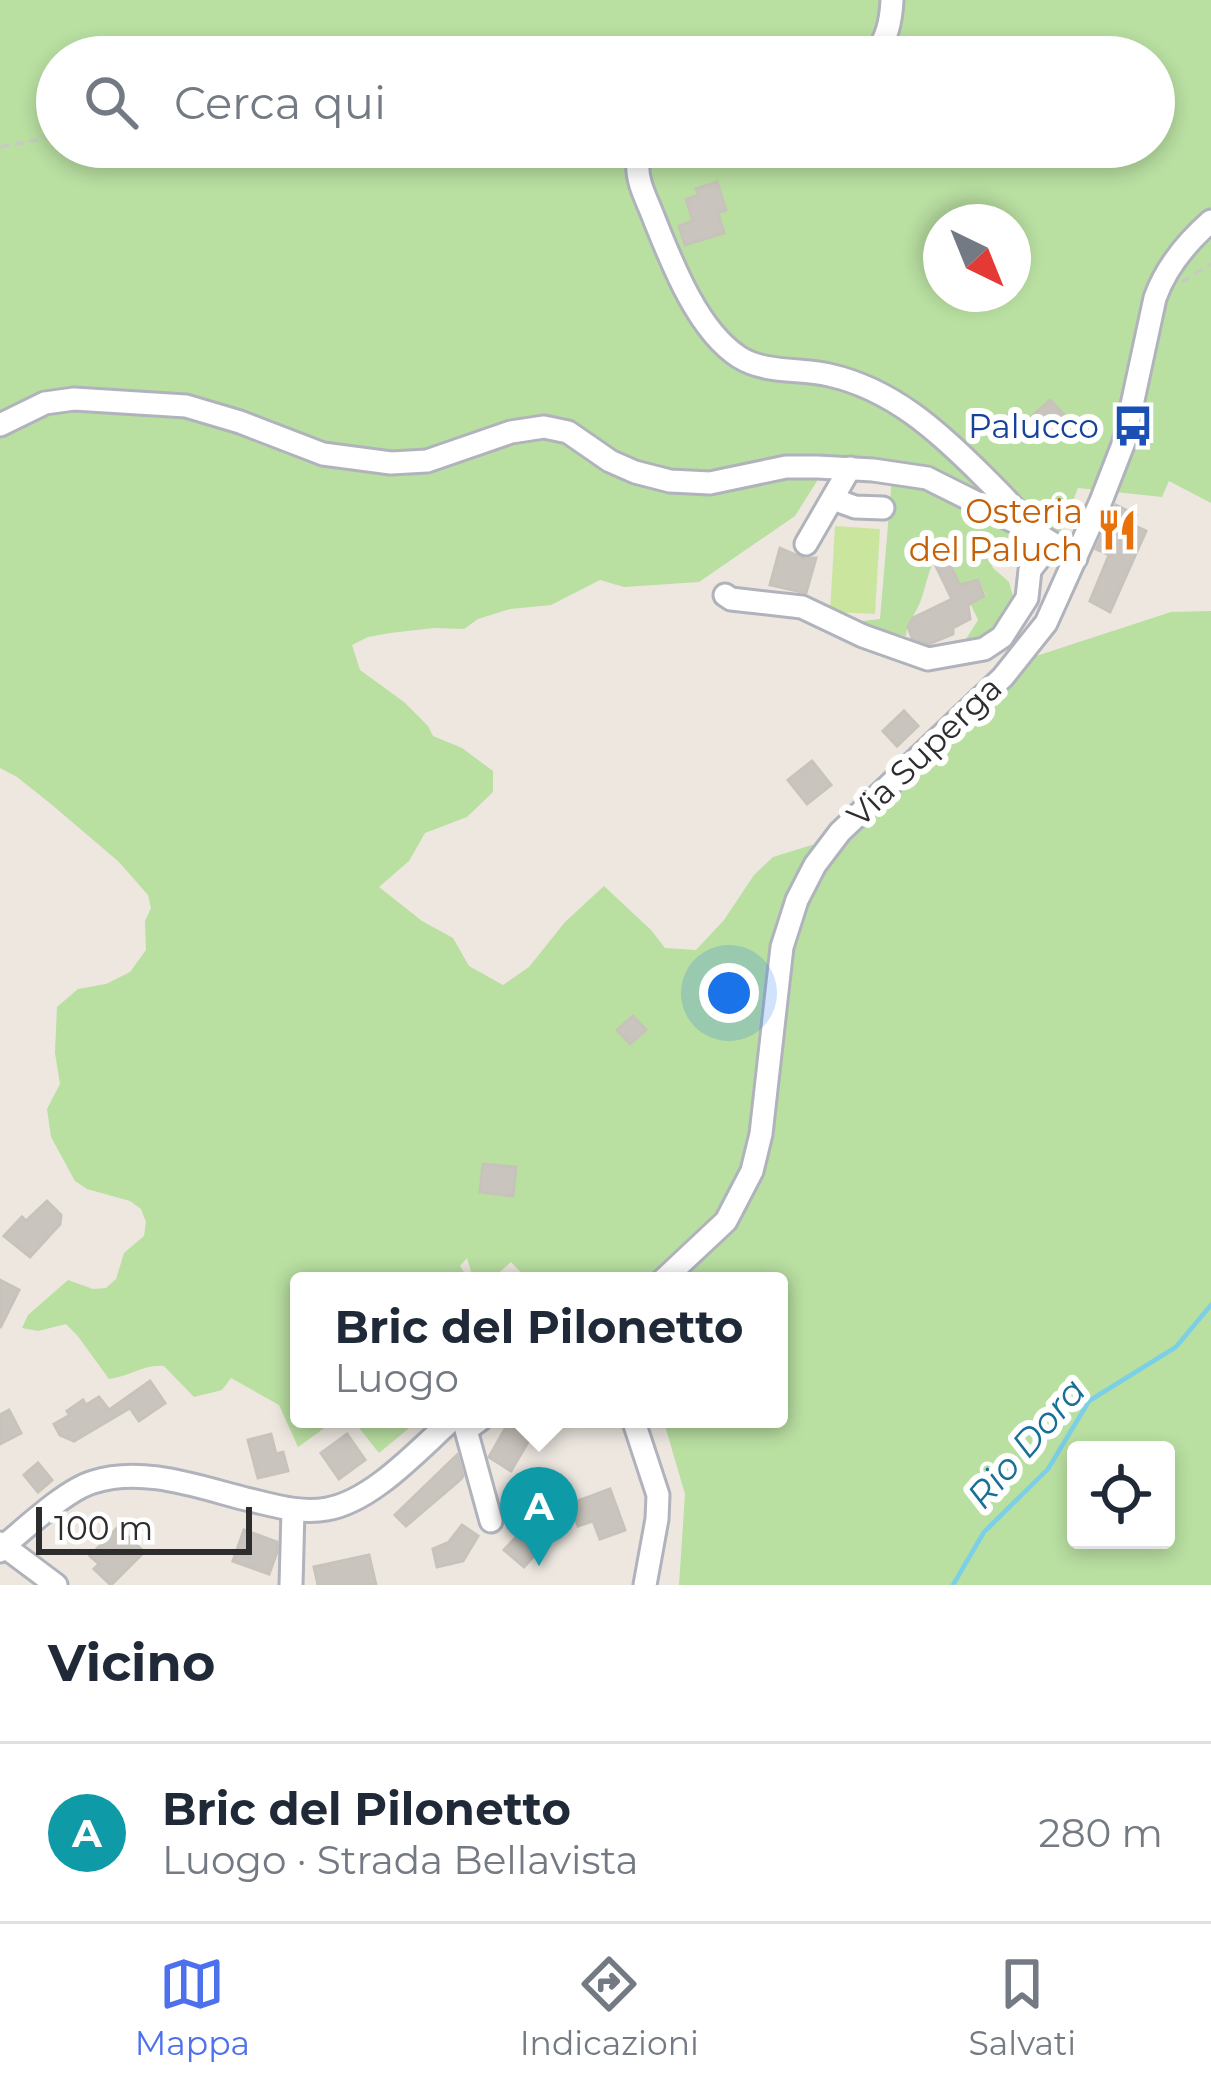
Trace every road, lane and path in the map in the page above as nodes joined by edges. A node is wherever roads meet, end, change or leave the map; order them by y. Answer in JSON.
{"nodes":[{"id":1,"x":892,"y":0,"type":"edge"},
{"id":2,"x":887,"y":36,"type":"edge"},
{"id":3,"x":36,"y":140,"type":"edge"},
{"id":4,"x":0,"y":147,"type":"edge"},
{"id":5,"x":638,"y":168,"type":"edge"},
{"id":6,"x":1211,"y":221,"type":"edge"},
{"id":7,"x":0,"y":425,"type":"edge"},
{"id":8,"x":850,"y":468,"type":"junction"},
{"id":9,"x":833,"y":499,"type":"junction"},
{"id":10,"x":884,"y":508,"type":"dead end"},
{"id":11,"x":1029,"y":529,"type":"junction"},
{"id":12,"x":1051,"y":543,"type":"junction"},
{"id":13,"x":806,"y":544,"type":"dead end"},
{"id":14,"x":1076,"y":558,"type":"junction"},
{"id":15,"x":725,"y":595,"type":"dead end"},
{"id":16,"x":672,"y":1272,"type":"edge"},
{"id":17,"x":443,"y":1428,"type":"edge"},
{"id":18,"x":469,"y":1428,"type":"edge"},
{"id":19,"x":636,"y":1428,"type":"edge"},
{"id":20,"x":293,"y":1510,"type":"junction"},
{"id":21,"x":491,"y":1521,"type":"dead end"},
{"id":22,"x":1,"y":1547,"type":"edge"},
{"id":23,"x":56,"y":1585,"type":"edge"},
{"id":24,"x":291,"y":1585,"type":"edge"},
{"id":25,"x":644,"y":1585,"type":"edge"}],
"edges":[{"from":1,"to":2,"type":"street"},
{"from":3,"to":4,"type":"path"},
{"from":5,"to":11,"type":"street"},
{"from":6,"to":14,"type":"street","name":"Via Superga"},
{"from":7,"to":8,"type":"street"},
{"from":8,"to":9,"type":"street"},
{"from":8,"to":11,"type":"street"},
{"from":9,"to":10,"type":"street"},
{"from":9,"to":13,"type":"street"},
{"from":11,"to":12,"type":"street"},
{"from":12,"to":14,"type":"street"},
{"from":12,"to":15,"type":"street"},
{"from":14,"to":16,"type":"street","name":"Via Superga"},
{"from":17,"to":20,"type":"street"},
{"from":18,"to":21,"type":"street"},
{"from":19,"to":25,"type":"street"},
{"from":20,"to":22,"type":"street"},
{"from":20,"to":24,"type":"street"},
{"from":22,"to":23,"type":"street"}]}
